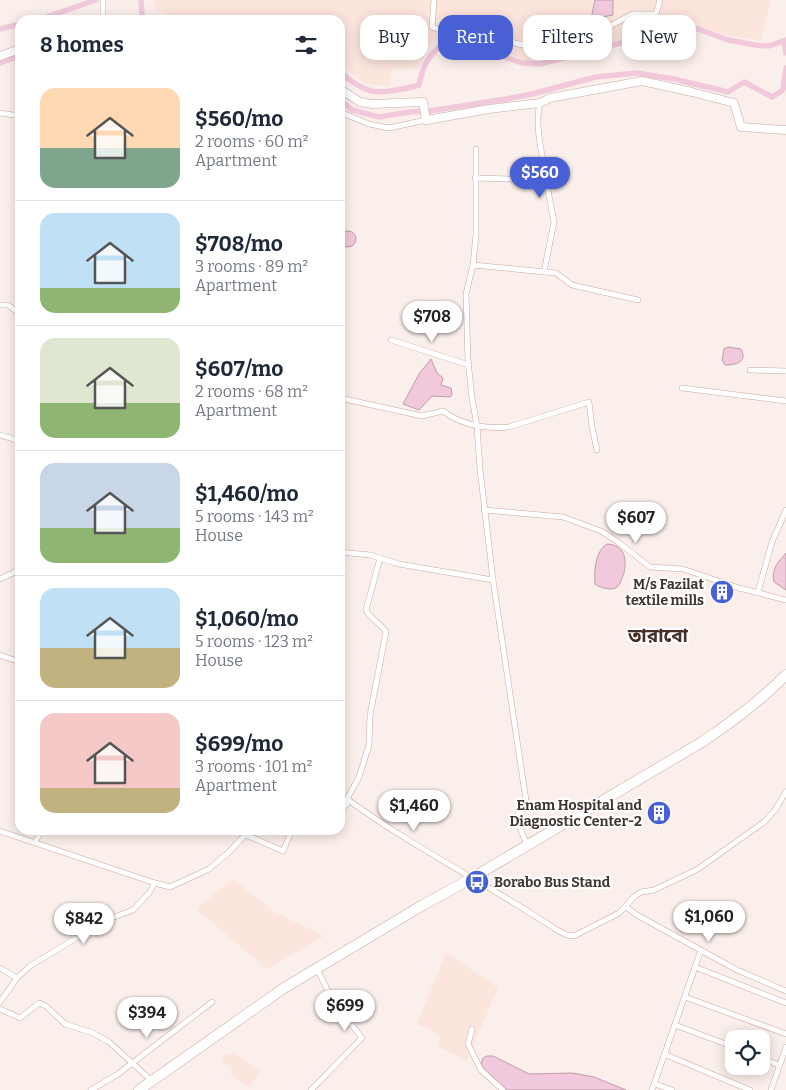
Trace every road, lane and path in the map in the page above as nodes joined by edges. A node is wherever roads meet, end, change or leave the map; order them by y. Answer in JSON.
{"nodes":[{"id":1,"x":434,"y":0,"type":"edge"},
{"id":2,"x":660,"y":0,"type":"edge"},
{"id":3,"x":103,"y":2,"type":"edge"},
{"id":4,"x":103,"y":15,"type":"edge"},
{"id":5,"x":15,"y":51,"type":"edge"},
{"id":6,"x":0,"y":56,"type":"edge"},
{"id":7,"x":345,"y":92,"type":"edge"},
{"id":8,"x":540,"y":102,"type":"junction"},
{"id":9,"x":0,"y":112,"type":"edge"},
{"id":10,"x":345,"y":114,"type":"edge"},
{"id":11,"x":15,"y":115,"type":"edge"},
{"id":12,"x":427,"y":120,"type":"junction"},
{"id":13,"x":786,"y":130,"type":"edge"},
{"id":14,"x":476,"y":149,"type":"dead end"},
{"id":15,"x":475,"y":178,"type":"junction"},
{"id":16,"x":546,"y":180,"type":"junction"},
{"id":17,"x":473,"y":265,"type":"junction"},
{"id":18,"x":544,"y":272,"type":"junction"},
{"id":19,"x":638,"y":300,"type":"dead end"},
{"id":20,"x":0,"y":305,"type":"edge"},
{"id":21,"x":15,"y":310,"type":"edge"},
{"id":22,"x":391,"y":340,"type":"dead end"},
{"id":23,"x":469,"y":365,"type":"junction"},
{"id":24,"x":750,"y":370,"type":"dead end"},
{"id":25,"x":786,"y":371,"type":"edge"},
{"id":26,"x":682,"y":388,"type":"dead end"},
{"id":27,"x":345,"y":399,"type":"edge"},
{"id":28,"x":786,"y":401,"type":"edge"},
{"id":29,"x":477,"y":426,"type":"junction"},
{"id":30,"x":0,"y":435,"type":"edge"},
{"id":31,"x":15,"y":440,"type":"edge"},
{"id":32,"x":597,"y":450,"type":"dead end"},
{"id":33,"x":484,"y":510,"type":"junction"},
{"id":34,"x":786,"y":510,"type":"edge"},
{"id":35,"x":345,"y":552,"type":"edge"},
{"id":36,"x":380,"y":558,"type":"junction"},
{"id":37,"x":15,"y":572,"type":"edge"},
{"id":38,"x":0,"y":579,"type":"edge"},
{"id":39,"x":493,"y":580,"type":"junction"},
{"id":40,"x":758,"y":592,"type":"junction"},
{"id":41,"x":786,"y":600,"type":"edge"},
{"id":42,"x":0,"y":655,"type":"edge"},
{"id":43,"x":15,"y":660,"type":"edge"},
{"id":44,"x":786,"y":675,"type":"edge"},
{"id":45,"x":786,"y":792,"type":"edge"},
{"id":46,"x":347,"y":799,"type":"junction"},
{"id":47,"x":345,"y":806,"type":"edge"},
{"id":48,"x":0,"y":831,"type":"edge"},
{"id":49,"x":39,"y":835,"type":"edge"},
{"id":50,"x":245,"y":835,"type":"edge"},
{"id":51,"x":248,"y":835,"type":"edge"},
{"id":52,"x":290,"y":835,"type":"edge"},
{"id":53,"x":35,"y":842,"type":"junction"},
{"id":54,"x":528,"y":844,"type":"junction"},
{"id":55,"x":472,"y":878,"type":"junction"},
{"id":56,"x":155,"y":883,"type":"junction"},
{"id":57,"x":626,"y":907,"type":"junction"},
{"id":58,"x":701,"y":950,"type":"junction"},
{"id":59,"x":695,"y":967,"type":"junction"},
{"id":60,"x":0,"y":968,"type":"edge"},
{"id":61,"x":317,"y":968,"type":"junction"},
{"id":62,"x":17,"y":978,"type":"junction"},
{"id":63,"x":786,"y":991,"type":"edge"},
{"id":64,"x":685,"y":997,"type":"junction"},
{"id":65,"x":0,"y":1002,"type":"edge"},
{"id":66,"x":212,"y":1002,"type":"dead end"},
{"id":67,"x":786,"y":1003,"type":"edge"},
{"id":68,"x":0,"y":1009,"type":"edge"},
{"id":69,"x":675,"y":1025,"type":"junction"},
{"id":70,"x":472,"y":1029,"type":"dead end"},
{"id":71,"x":786,"y":1034,"type":"edge"},
{"id":72,"x":725,"y":1044,"type":"edge"},
{"id":73,"x":786,"y":1047,"type":"edge"},
{"id":74,"x":664,"y":1054,"type":"junction"},
{"id":75,"x":770,"y":1062,"type":"edge"},
{"id":76,"x":132,"y":1063,"type":"junction"},
{"id":77,"x":779,"y":1065,"type":"junction"},
{"id":78,"x":152,"y":1081,"type":"junction"},
{"id":79,"x":655,"y":1084,"type":"junction"},
{"id":80,"x":91,"y":1090,"type":"edge"},
{"id":81,"x":139,"y":1090,"type":"edge"},
{"id":82,"x":311,"y":1090,"type":"edge"},
{"id":83,"x":503,"y":1090,"type":"edge"},
{"id":84,"x":652,"y":1090,"type":"edge"},
{"id":85,"x":672,"y":1090,"type":"edge"},
{"id":86,"x":750,"y":1090,"type":"edge"},
{"id":87,"x":771,"y":1090,"type":"edge"}],
"edges":[{"from":1,"to":2,"type":"street"},
{"from":3,"to":4,"type":"street"},
{"from":5,"to":6,"type":"street"},
{"from":7,"to":12,"type":"street"},
{"from":8,"to":12,"type":"street"},
{"from":8,"to":13,"type":"street"},
{"from":8,"to":16,"type":"street"},
{"from":9,"to":11,"type":"street"},
{"from":10,"to":12,"type":"street"},
{"from":14,"to":15,"type":"street"},
{"from":15,"to":16,"type":"street"},
{"from":15,"to":17,"type":"street"},
{"from":16,"to":18,"type":"street"},
{"from":17,"to":18,"type":"street"},
{"from":17,"to":23,"type":"street"},
{"from":18,"to":19,"type":"street"},
{"from":20,"to":21,"type":"street"},
{"from":22,"to":23,"type":"street"},
{"from":23,"to":29,"type":"street"},
{"from":24,"to":25,"type":"street"},
{"from":26,"to":28,"type":"street"},
{"from":27,"to":29,"type":"street"},
{"from":29,"to":32,"type":"street"},
{"from":29,"to":33,"type":"street"},
{"from":30,"to":31,"type":"street"},
{"from":33,"to":39,"type":"street"},
{"from":33,"to":40,"type":"street"},
{"from":34,"to":40,"type":"street"},
{"from":35,"to":36,"type":"street"},
{"from":36,"to":39,"type":"street"},
{"from":36,"to":46,"type":"street"},
{"from":37,"to":38,"type":"street"},
{"from":39,"to":54,"type":"street"},
{"from":40,"to":41,"type":"street"},
{"from":42,"to":43,"type":"street"},
{"from":44,"to":54,"type":"highway"},
{"from":45,"to":57,"type":"street"},
{"from":46,"to":47,"type":"street"},
{"from":46,"to":55,"type":"street"},
{"from":48,"to":53,"type":"street"},
{"from":49,"to":53,"type":"street"},
{"from":50,"to":56,"type":"street"},
{"from":51,"to":52,"type":"street"},
{"from":53,"to":56,"type":"street"},
{"from":54,"to":55,"type":"highway"},
{"from":55,"to":57,"type":"street"},
{"from":55,"to":61,"type":"highway"},
{"from":56,"to":62,"type":"street"},
{"from":57,"to":58,"type":"street"},
{"from":58,"to":59,"type":"street"},
{"from":58,"to":63,"type":"street"},
{"from":59,"to":64,"type":"street"},
{"from":59,"to":67,"type":"street"},
{"from":60,"to":62,"type":"street"},
{"from":61,"to":78,"type":"highway"},
{"from":61,"to":82,"type":"street"},
{"from":62,"to":65,"type":"street"},
{"from":64,"to":69,"type":"street"},
{"from":64,"to":71,"type":"street"},
{"from":66,"to":76,"type":"street"},
{"from":68,"to":76,"type":"street"},
{"from":69,"to":72,"type":"street"},
{"from":69,"to":74,"type":"street"},
{"from":70,"to":83,"type":"street"},
{"from":73,"to":77,"type":"street"},
{"from":74,"to":79,"type":"street"},
{"from":74,"to":86,"type":"street"},
{"from":75,"to":77,"type":"street"},
{"from":76,"to":78,"type":"street"},
{"from":76,"to":80,"type":"street"},
{"from":77,"to":87,"type":"street"},
{"from":78,"to":81,"type":"highway"},
{"from":79,"to":84,"type":"street"},
{"from":79,"to":85,"type":"street"}]}
